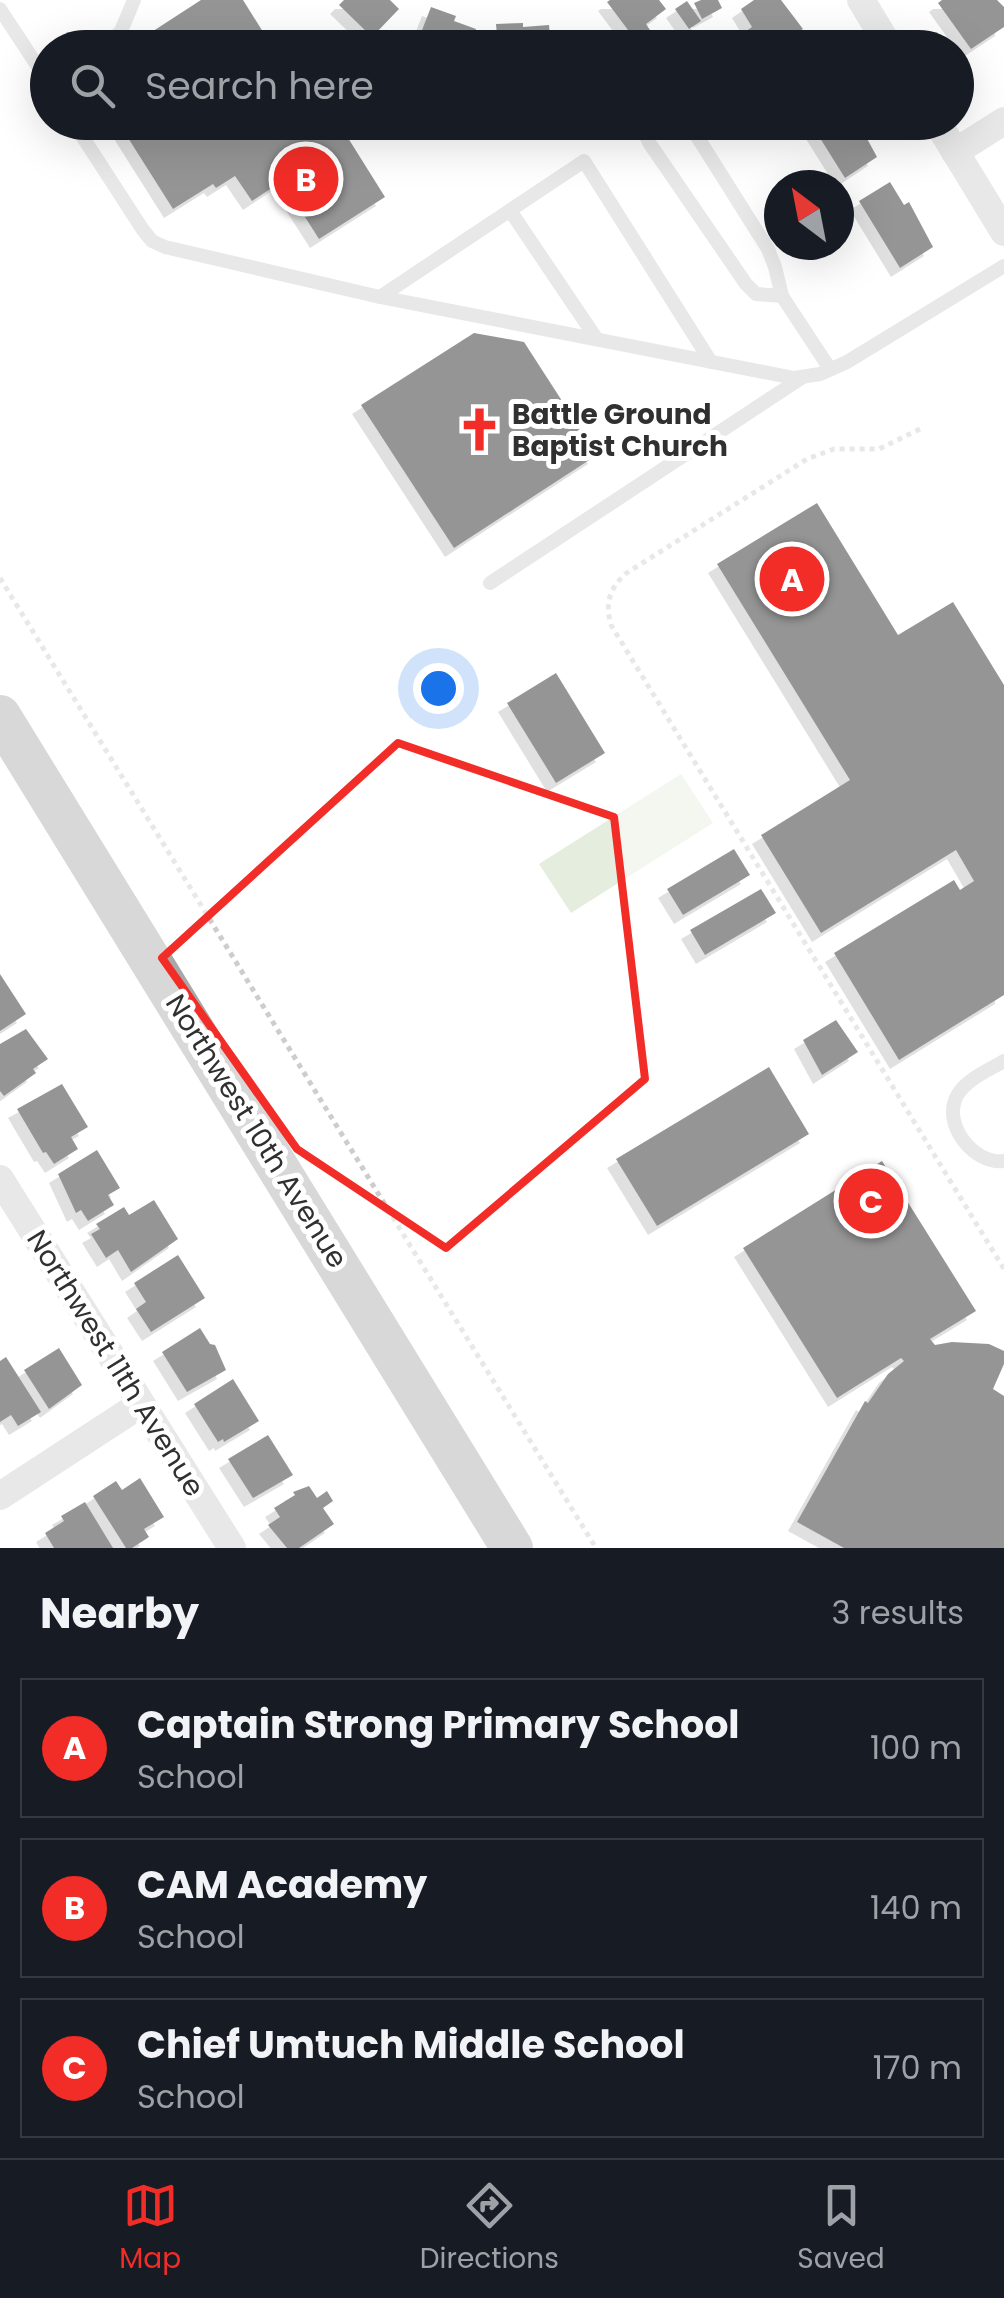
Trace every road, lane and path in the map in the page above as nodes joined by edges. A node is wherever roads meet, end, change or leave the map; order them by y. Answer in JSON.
{"nodes":[{"id":1,"x":134,"y":0,"type":"edge"},
{"id":2,"x":861,"y":0,"type":"edge"},
{"id":3,"x":0,"y":9,"type":"edge"},
{"id":4,"x":121,"y":30,"type":"edge"},
{"id":5,"x":879,"y":30,"type":"edge"},
{"id":6,"x":30,"y":56,"type":"edge"},
{"id":7,"x":1004,"y":121,"type":"edge"},
{"id":8,"x":86,"y":140,"type":"edge"},
{"id":9,"x":648,"y":140,"type":"edge"},
{"id":10,"x":699,"y":140,"type":"edge"},
{"id":11,"x":948,"y":140,"type":"edge"},
{"id":12,"x":974,"y":140,"type":"edge"},
{"id":13,"x":974,"y":140,"type":"edge"},
{"id":14,"x":955,"y":152,"type":"junction"},
{"id":15,"x":510,"y":212,"type":"junction"},
{"id":16,"x":1004,"y":232,"type":"edge"},
{"id":17,"x":1004,"y":266,"type":"edge"},
{"id":18,"x":380,"y":296,"type":"junction"},
{"id":19,"x":782,"y":296,"type":"junction"},
{"id":20,"x":596,"y":338,"type":"junction"},
{"id":21,"x":711,"y":362,"type":"junction"},
{"id":22,"x":830,"y":369,"type":"junction"},
{"id":23,"x":804,"y":376,"type":"junction"},
{"id":24,"x":920,"y":429,"type":"dead end"},
{"id":25,"x":0,"y":578,"type":"edge"},
{"id":26,"x":490,"y":583,"type":"dead end"},
{"id":27,"x":0,"y":716,"type":"edge"},
{"id":28,"x":1004,"y":1061,"type":"edge"},
{"id":29,"x":1004,"y":1161,"type":"edge"},
{"id":30,"x":0,"y":1178,"type":"edge"},
{"id":31,"x":1004,"y":1269,"type":"edge"},
{"id":32,"x":141,"y":1404,"type":"junction"},
{"id":33,"x":0,"y":1496,"type":"edge"},
{"id":34,"x":232,"y":1548,"type":"edge"},
{"id":35,"x":512,"y":1548,"type":"edge"},
{"id":36,"x":596,"y":1548,"type":"edge"}],
"edges":[{"from":1,"to":4,"type":"lane"},
{"from":2,"to":5,"type":"street"},
{"from":3,"to":6,"type":"lane"},
{"from":7,"to":12,"type":"street"},
{"from":8,"to":18,"type":"lane"},
{"from":9,"to":19,"type":"lane"},
{"from":10,"to":19,"type":"lane"},
{"from":11,"to":14,"type":"street"},
{"from":13,"to":14,"type":"street"},
{"from":14,"to":16,"type":"street"},
{"from":15,"to":18,"type":"lane"},
{"from":15,"to":20,"type":"lane"},
{"from":15,"to":21,"type":"lane"},
{"from":17,"to":22,"type":"lane"},
{"from":18,"to":20,"type":"lane"},
{"from":19,"to":22,"type":"lane"},
{"from":20,"to":21,"type":"lane"},
{"from":21,"to":23,"type":"lane"},
{"from":22,"to":23,"type":"lane"},
{"from":23,"to":26,"type":"lane"},
{"from":24,"to":31,"type":"path"},
{"from":25,"to":36,"type":"path"},
{"from":27,"to":35,"type":"main road","name":"Northwest 10th Avenue"},
{"from":28,"to":29,"type":"lane"},
{"from":30,"to":32,"type":"street","name":"Northwest 11th Avenue"},
{"from":32,"to":33,"type":"street"},
{"from":32,"to":34,"type":"street","name":"Northwest 11th Avenue"}]}
